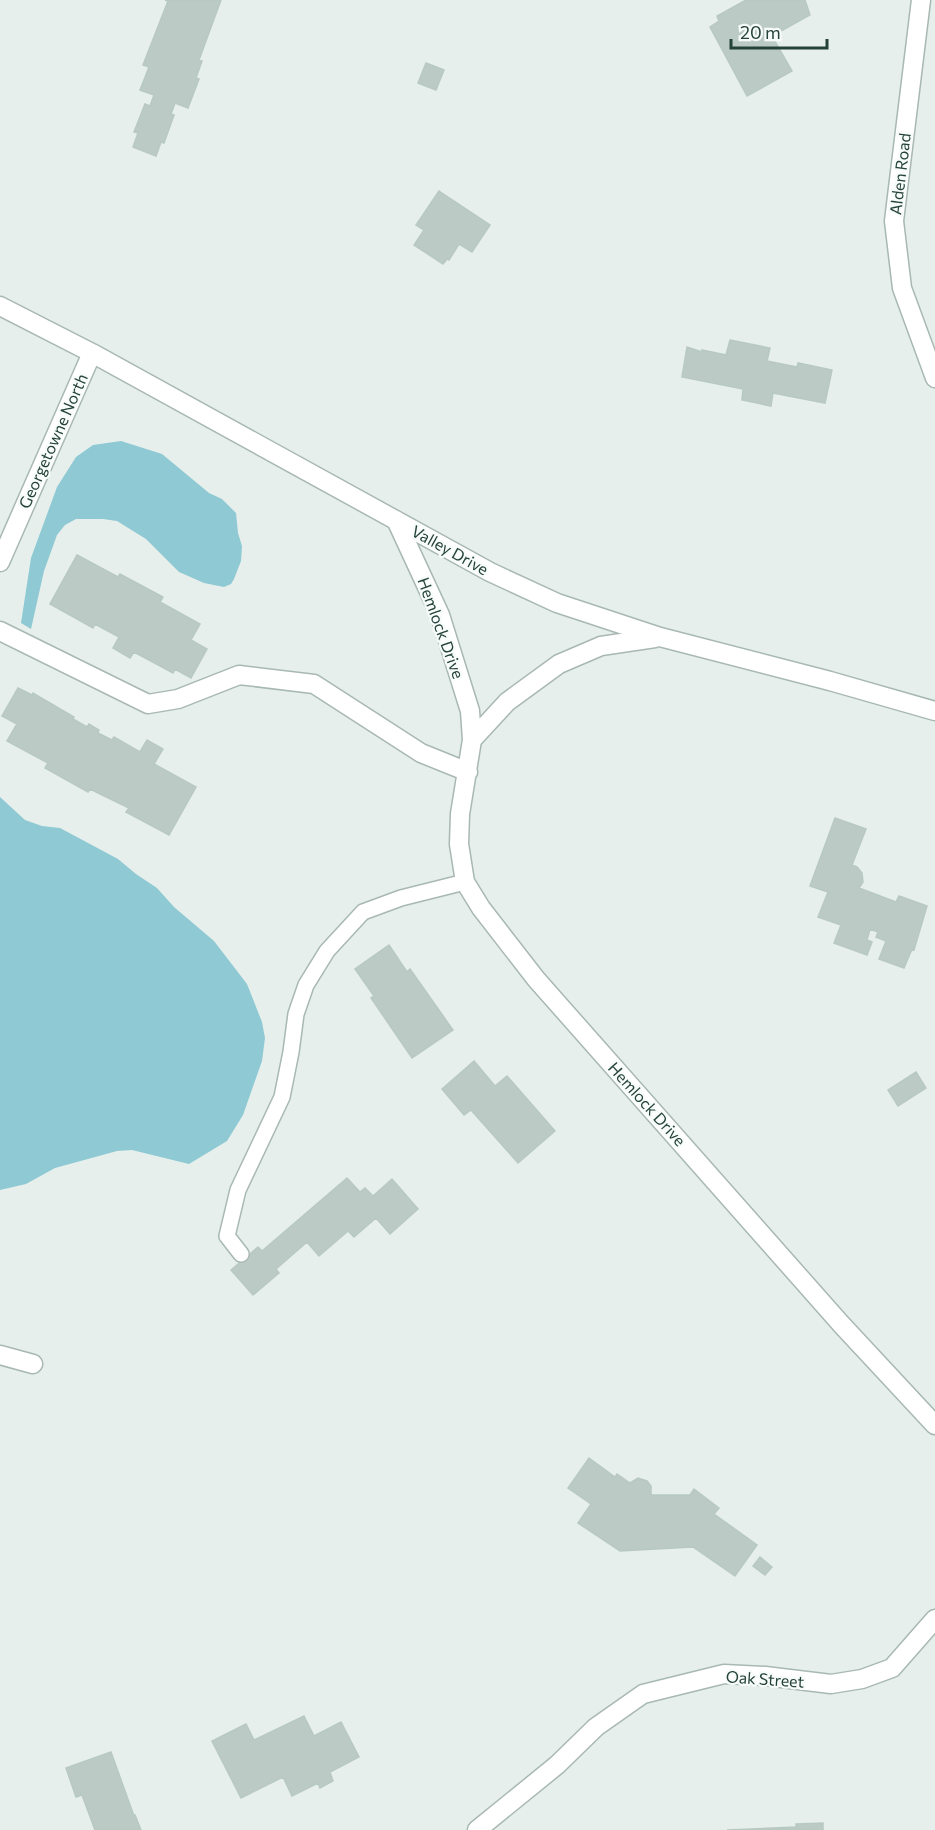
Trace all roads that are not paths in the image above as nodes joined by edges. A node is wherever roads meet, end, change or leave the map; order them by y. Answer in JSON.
{"nodes":[{"id":1,"x":921,"y":0,"type":"edge"},
{"id":2,"x":0,"y":306,"type":"edge"},
{"id":3,"x":92,"y":353,"type":"junction"},
{"id":4,"x":935,"y":378,"type":"edge"},
{"id":5,"x":396,"y":520,"type":"junction"},
{"id":6,"x":0,"y":562,"type":"edge"},
{"id":7,"x":0,"y":631,"type":"edge"},
{"id":8,"x":660,"y":637,"type":"junction"},
{"id":9,"x":935,"y":711,"type":"edge"},
{"id":10,"x":472,"y":740,"type":"junction"},
{"id":11,"x":468,"y":772,"type":"junction"},
{"id":12,"x":465,"y":882,"type":"junction"},
{"id":13,"x":241,"y":1254,"type":"dead end"},
{"id":14,"x":0,"y":1354,"type":"edge"},
{"id":15,"x":33,"y":1364,"type":"dead end"},
{"id":16,"x":935,"y":1425,"type":"edge"},
{"id":17,"x":935,"y":1619,"type":"edge"},
{"id":18,"x":477,"y":1830,"type":"edge"}],
"edges":[{"from":1,"to":4,"type":"street","name":"Alden Road"},
{"from":2,"to":3,"type":"street","name":"Valley Drive"},
{"from":3,"to":5,"type":"street","name":"Valley Drive"},
{"from":3,"to":6,"type":"street","name":"Georgetowne North"},
{"from":5,"to":8,"type":"street","name":"Valley Drive"},
{"from":5,"to":10,"type":"street","name":"Hemlock Drive"},
{"from":7,"to":11,"type":"street"},
{"from":8,"to":9,"type":"street","name":"Valley Drive"},
{"from":8,"to":10,"type":"street"},
{"from":10,"to":11,"type":"street","name":"Hemlock Drive"},
{"from":11,"to":12,"type":"street","name":"Hemlock Drive"},
{"from":12,"to":13,"type":"lane"},
{"from":12,"to":16,"type":"street","name":"Hemlock Drive"},
{"from":14,"to":15,"type":"street"},
{"from":17,"to":18,"type":"street","name":"Oak Street"}]}
